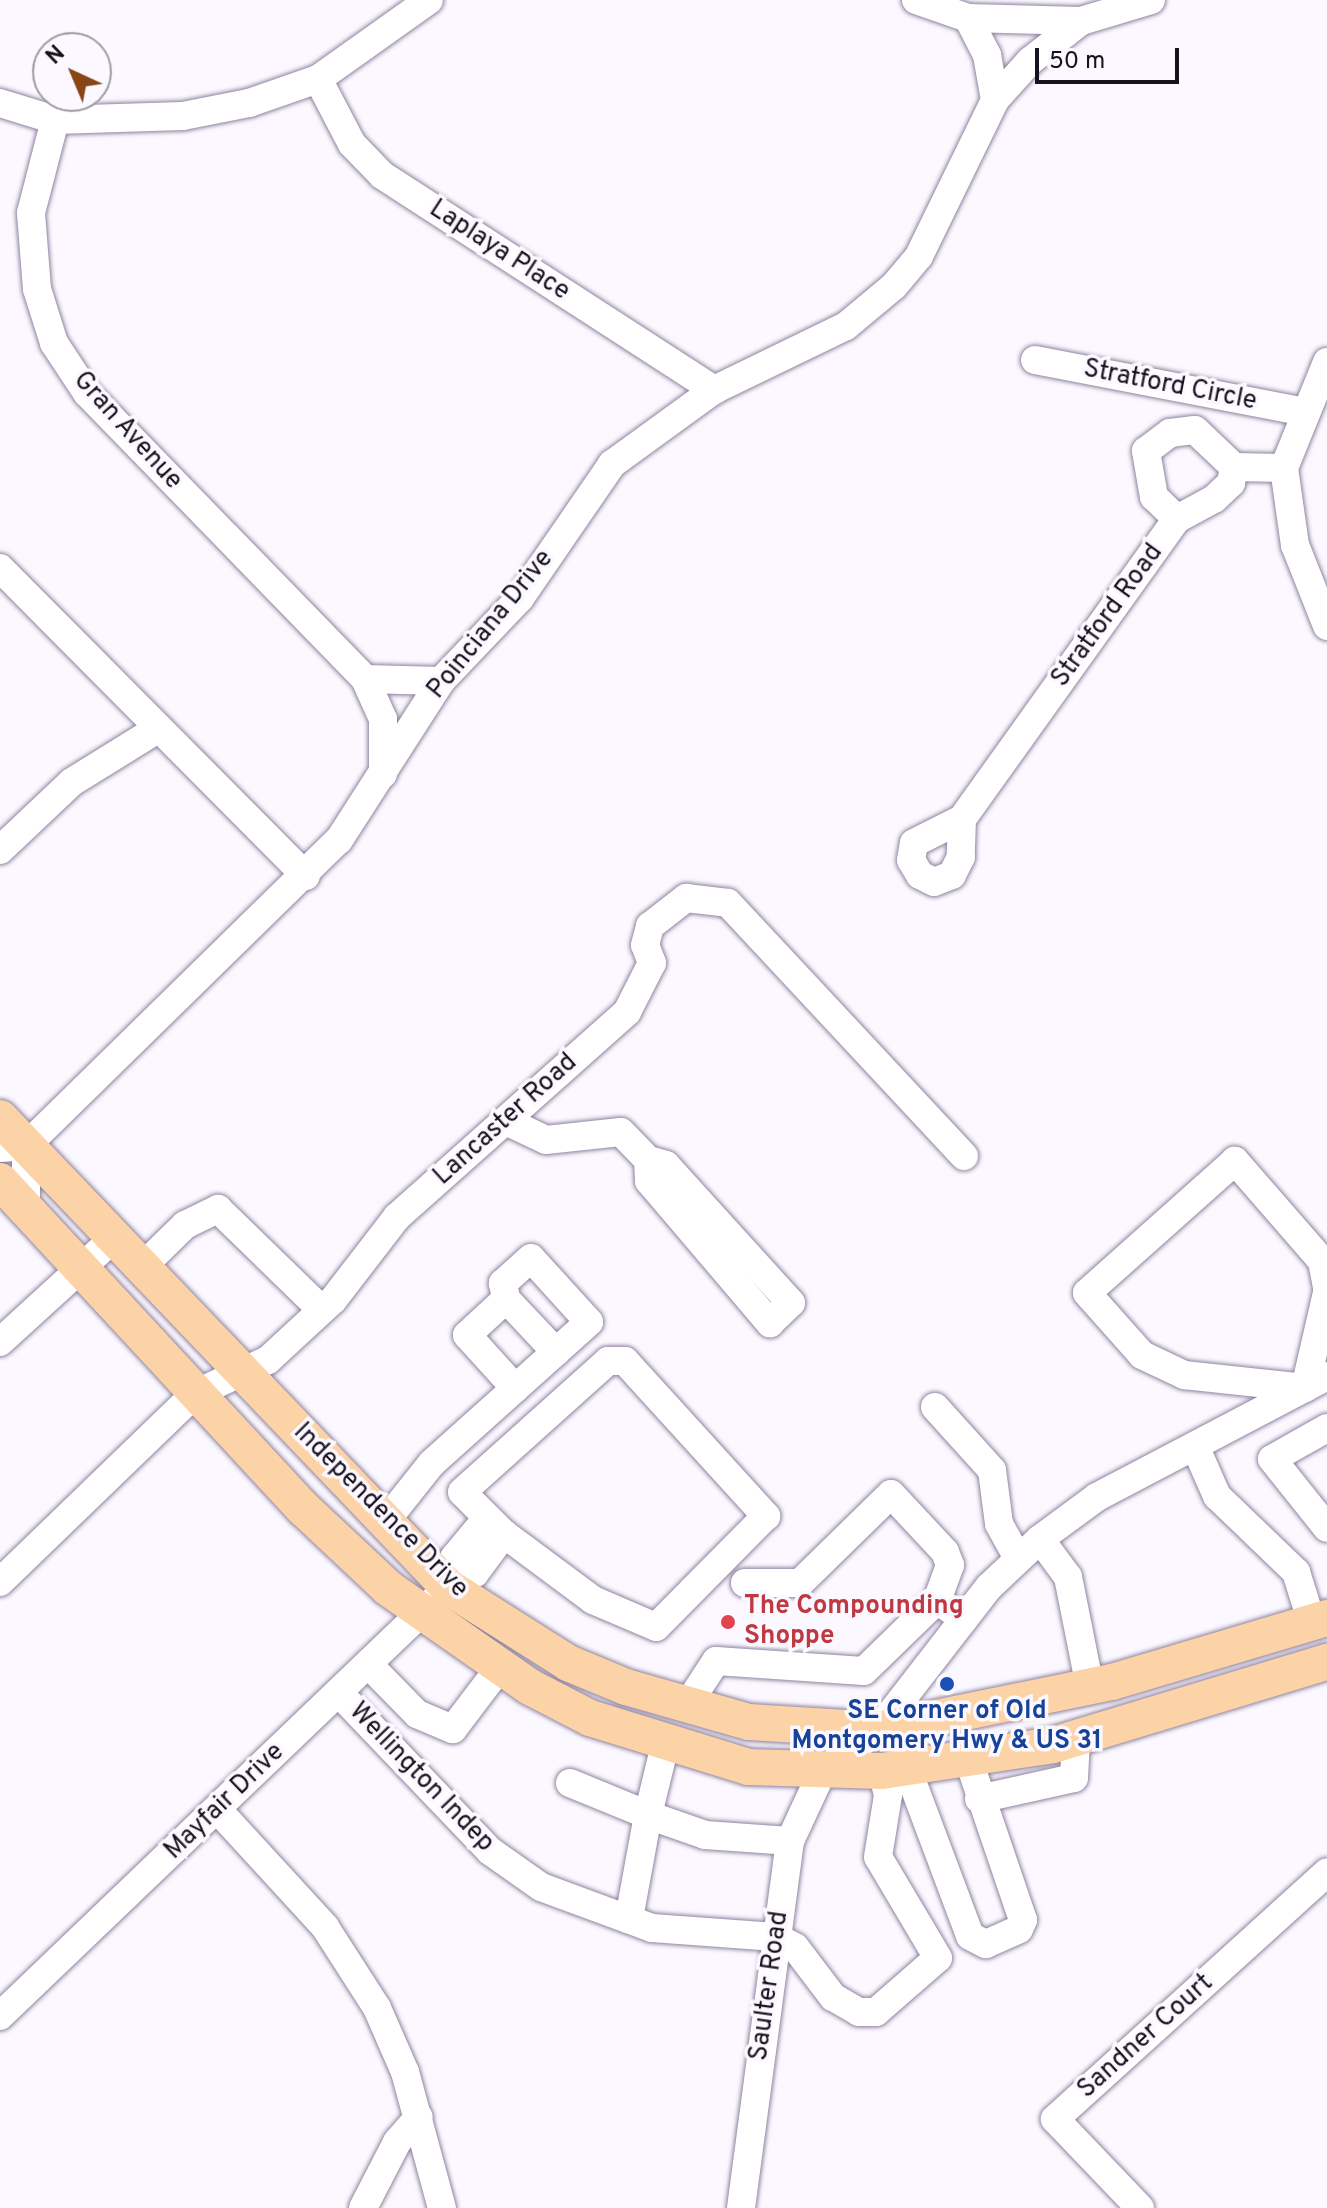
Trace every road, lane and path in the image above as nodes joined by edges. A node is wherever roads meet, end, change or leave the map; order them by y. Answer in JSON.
{"nodes":[{"id":1,"x":429,"y":0,"type":"edge"},
{"id":2,"x":916,"y":0,"type":"edge"},
{"id":3,"x":1151,"y":0,"type":"edge"},
{"id":4,"x":968,"y":18,"type":"junction"},
{"id":5,"x":1081,"y":21,"type":"junction"},
{"id":6,"x":318,"y":79,"type":"junction"},
{"id":7,"x":995,"y":100,"type":"junction"},
{"id":8,"x":0,"y":103,"type":"edge"},
{"id":9,"x":55,"y":120,"type":"junction"},
{"id":10,"x":1035,"y":360,"type":"dead end"},
{"id":11,"x":1327,"y":362,"type":"edge"},
{"id":12,"x":714,"y":390,"type":"junction"},
{"id":13,"x":1304,"y":412,"type":"junction"},
{"id":14,"x":1234,"y":467,"type":"junction"},
{"id":15,"x":1284,"y":468,"type":"junction"},
{"id":16,"x":1177,"y":519,"type":"junction"},
{"id":17,"x":0,"y":568,"type":"edge"},
{"id":18,"x":1327,"y":626,"type":"edge"},
{"id":19,"x":365,"y":679,"type":"junction"},
{"id":20,"x":441,"y":681,"type":"junction"},
{"id":21,"x":159,"y":728,"type":"junction"},
{"id":22,"x":383,"y":776,"type":"junction"},
{"id":23,"x":962,"y":819,"type":"dead end"},
{"id":24,"x":0,"y":850,"type":"edge"},
{"id":25,"x":306,"y":876,"type":"junction"},
{"id":26,"x":0,"y":1118,"type":"edge"},
{"id":27,"x":506,"y":1121,"type":"junction"},
{"id":28,"x":13,"y":1147,"type":"edge"},
{"id":29,"x":964,"y":1156,"type":"dead end"},
{"id":30,"x":0,"y":1181,"type":"edge"},
{"id":31,"x":26,"y":1213,"type":"junction"},
{"id":32,"x":710,"y":1232,"type":"dead end"},
{"id":33,"x":116,"y":1236,"type":"junction"},
{"id":34,"x":143,"y":1266,"type":"junction"},
{"id":35,"x":79,"y":1271,"type":"junction"},
{"id":36,"x":1327,"y":1290,"type":"edge"},
{"id":37,"x":506,"y":1299,"type":"junction"},
{"id":38,"x":322,"y":1310,"type":"junction"},
{"id":39,"x":0,"y":1342,"type":"edge"},
{"id":40,"x":556,"y":1352,"type":"junction"},
{"id":41,"x":242,"y":1373,"type":"junction"},
{"id":42,"x":1316,"y":1382,"type":"edge"},
{"id":43,"x":515,"y":1388,"type":"junction"},
{"id":44,"x":195,"y":1394,"type":"junction"},
{"id":45,"x":935,"y":1407,"type":"dead end"},
{"id":46,"x":1327,"y":1428,"type":"edge"},
{"id":47,"x":1195,"y":1446,"type":"junction"},
{"id":48,"x":385,"y":1522,"type":"junction"},
{"id":49,"x":495,"y":1526,"type":"junction"},
{"id":50,"x":1327,"y":1528,"type":"edge"},
{"id":51,"x":1040,"y":1539,"type":"junction"},
{"id":52,"x":1018,"y":1558,"type":"junction"},
{"id":53,"x":0,"y":1582,"type":"edge"},
{"id":54,"x":745,"y":1583,"type":"dead end"},
{"id":55,"x":448,"y":1587,"type":"junction"},
{"id":56,"x":937,"y":1600,"type":"junction"},
{"id":57,"x":422,"y":1613,"type":"junction"},
{"id":58,"x":964,"y":1619,"type":"junction"},
{"id":59,"x":1320,"y":1621,"type":"edge"},
{"id":60,"x":1327,"y":1662,"type":"edge"},
{"id":61,"x":369,"y":1665,"type":"junction"},
{"id":62,"x":500,"y":1667,"type":"junction"},
{"id":63,"x":1090,"y":1687,"type":"junction"},
{"id":64,"x":339,"y":1693,"type":"junction"},
{"id":65,"x":686,"y":1707,"type":"junction"},
{"id":66,"x":878,"y":1730,"type":"junction"},
{"id":67,"x":1076,"y":1739,"type":"junction"},
{"id":68,"x":665,"y":1745,"type":"junction"},
{"id":69,"x":969,"y":1761,"type":"junction"},
{"id":70,"x":894,"y":1770,"type":"junction"},
{"id":71,"x":822,"y":1772,"type":"junction"},
{"id":72,"x":570,"y":1783,"type":"dead end"},
{"id":73,"x":979,"y":1799,"type":"junction"},
{"id":74,"x":217,"y":1809,"type":"junction"},
{"id":75,"x":648,"y":1815,"type":"junction"},
{"id":76,"x":790,"y":1841,"type":"junction"},
{"id":77,"x":1327,"y":1872,"type":"edge"},
{"id":78,"x":629,"y":1919,"type":"junction"},
{"id":79,"x":776,"y":1937,"type":"junction"},
{"id":80,"x":0,"y":2016,"type":"edge"},
{"id":81,"x":419,"y":2117,"type":"junction"},
{"id":82,"x":363,"y":2208,"type":"edge"},
{"id":83,"x":442,"y":2208,"type":"edge"},
{"id":84,"x":741,"y":2208,"type":"edge"},
{"id":85,"x":1140,"y":2208,"type":"edge"}],
"edges":[{"from":1,"to":6,"type":"street"},
{"from":2,"to":4,"type":"street","name":"Poinciana Drive"},
{"from":3,"to":5,"type":"street","name":"Poinciana Drive"},
{"from":4,"to":5,"type":"street","name":"Poinciana Drive"},
{"from":4,"to":7,"type":"street"},
{"from":5,"to":7,"type":"street","name":"Poinciana Drive"},
{"from":6,"to":9,"type":"street"},
{"from":6,"to":12,"type":"street","name":"Laplaya Place"},
{"from":7,"to":12,"type":"street","name":"Poinciana Drive"},
{"from":8,"to":9,"type":"street"},
{"from":9,"to":19,"type":"street","name":"Gran Avenue"},
{"from":10,"to":13,"type":"street","name":"Stratford Circle"},
{"from":11,"to":13,"type":"street"},
{"from":12,"to":20,"type":"street","name":"Poinciana Drive"},
{"from":13,"to":15,"type":"street"},
{"from":14,"to":15,"type":"street"},
{"from":14,"to":16,"type":"street","name":"Stratford Road"},
{"from":14,"to":16,"type":"street","name":"Stratford Circle"},
{"from":15,"to":18,"type":"street"},
{"from":16,"to":23,"type":"street","name":"Stratford Road"},
{"from":17,"to":21,"type":"street"},
{"from":19,"to":20,"type":"street"},
{"from":19,"to":22,"type":"street","name":"Gran Avenue"},
{"from":20,"to":22,"type":"street","name":"Poinciana Drive"},
{"from":21,"to":24,"type":"street"},
{"from":21,"to":25,"type":"street"},
{"from":22,"to":25,"type":"street","name":"Poinciana Drive"},
{"from":25,"to":28,"type":"street","name":"Poinciana Drive"},
{"from":26,"to":28,"type":"main road","name":"Independence Drive"},
{"from":27,"to":29,"type":"street","name":"Lancaster Road"},
{"from":27,"to":32,"type":"street"},
{"from":27,"to":38,"type":"street","name":"Lancaster Road"},
{"from":28,"to":31,"type":"street"},
{"from":28,"to":33,"type":"main road","name":"Independence Drive"},
{"from":30,"to":31,"type":"main road","name":"Independence Drive"},
{"from":31,"to":35,"type":"main road","name":"Independence Drive"},
{"from":33,"to":34,"type":"main road","name":"Independence Drive"},
{"from":33,"to":35,"type":"street"},
{"from":34,"to":38,"type":"street"},
{"from":34,"to":41,"type":"main road","name":"Independence Drive"},
{"from":35,"to":39,"type":"street"},
{"from":35,"to":44,"type":"main road","name":"Independence Drive"},
{"from":36,"to":42,"type":"street"},
{"from":36,"to":42,"type":"street"},
{"from":37,"to":40,"type":"street"},
{"from":37,"to":40,"type":"street"},
{"from":37,"to":43,"type":"street"},
{"from":38,"to":41,"type":"street","name":"Lancaster Road"},
{"from":40,"to":43,"type":"street"},
{"from":41,"to":44,"type":"street","name":"Lancaster Road"},
{"from":41,"to":48,"type":"main road","name":"Independence Drive"},
{"from":42,"to":47,"type":"street"},
{"from":43,"to":48,"type":"street"},
{"from":44,"to":53,"type":"street","name":"Lancaster Road"},
{"from":44,"to":57,"type":"main road","name":"Independence Drive"},
{"from":45,"to":52,"type":"street"},
{"from":46,"to":50,"type":"street"},
{"from":47,"to":51,"type":"street"},
{"from":47,"to":59,"type":"street"},
{"from":48,"to":55,"type":"main road","name":"Independence Drive"},
{"from":49,"to":49,"type":"street"},
{"from":49,"to":55,"type":"street","name":"Mayfair Drive"},
{"from":51,"to":52,"type":"street"},
{"from":51,"to":63,"type":"street"},
{"from":52,"to":58,"type":"street"},
{"from":54,"to":56,"type":"street"},
{"from":55,"to":57,"type":"street","name":"Mayfair Drive"},
{"from":55,"to":65,"type":"main road","name":"Independence Drive"},
{"from":56,"to":58,"type":"street"},
{"from":56,"to":65,"type":"street"},
{"from":57,"to":61,"type":"street","name":"Mayfair Drive"},
{"from":57,"to":62,"type":"main road","name":"Independence Drive"},
{"from":58,"to":66,"type":"street"},
{"from":59,"to":63,"type":"main road","name":"Independence Drive"},
{"from":60,"to":67,"type":"main road","name":"Independence Drive"},
{"from":61,"to":62,"type":"street"},
{"from":61,"to":64,"type":"street","name":"Mayfair Drive"},
{"from":62,"to":68,"type":"main road","name":"Independence Drive"},
{"from":63,"to":66,"type":"main road","name":"Independence Drive"},
{"from":64,"to":74,"type":"street","name":"Mayfair Drive"},
{"from":64,"to":78,"type":"street","name":"Wellington Indep"},
{"from":65,"to":66,"type":"main road","name":"Independence Drive"},
{"from":66,"to":71,"type":"street"},
{"from":67,"to":69,"type":"main road","name":"Independence Drive"},
{"from":67,"to":73,"type":"street"},
{"from":68,"to":71,"type":"main road","name":"Independence Drive"},
{"from":68,"to":75,"type":"street"},
{"from":69,"to":70,"type":"main road","name":"Independence Drive"},
{"from":69,"to":73,"type":"street"},
{"from":70,"to":71,"type":"main road","name":"Independence Drive"},
{"from":70,"to":73,"type":"street"},
{"from":70,"to":79,"type":"street"},
{"from":71,"to":76,"type":"street","name":"Saulter Road"},
{"from":72,"to":75,"type":"street"},
{"from":74,"to":80,"type":"street","name":"Mayfair Drive"},
{"from":74,"to":81,"type":"street"},
{"from":75,"to":76,"type":"street"},
{"from":75,"to":78,"type":"street"},
{"from":76,"to":79,"type":"street","name":"Saulter Road"},
{"from":77,"to":85,"type":"street","name":"Sandner Court"},
{"from":78,"to":79,"type":"street","name":"Wellington Indep"},
{"from":79,"to":84,"type":"street","name":"Saulter Road"},
{"from":81,"to":82,"type":"street"},
{"from":81,"to":83,"type":"street"}]}
